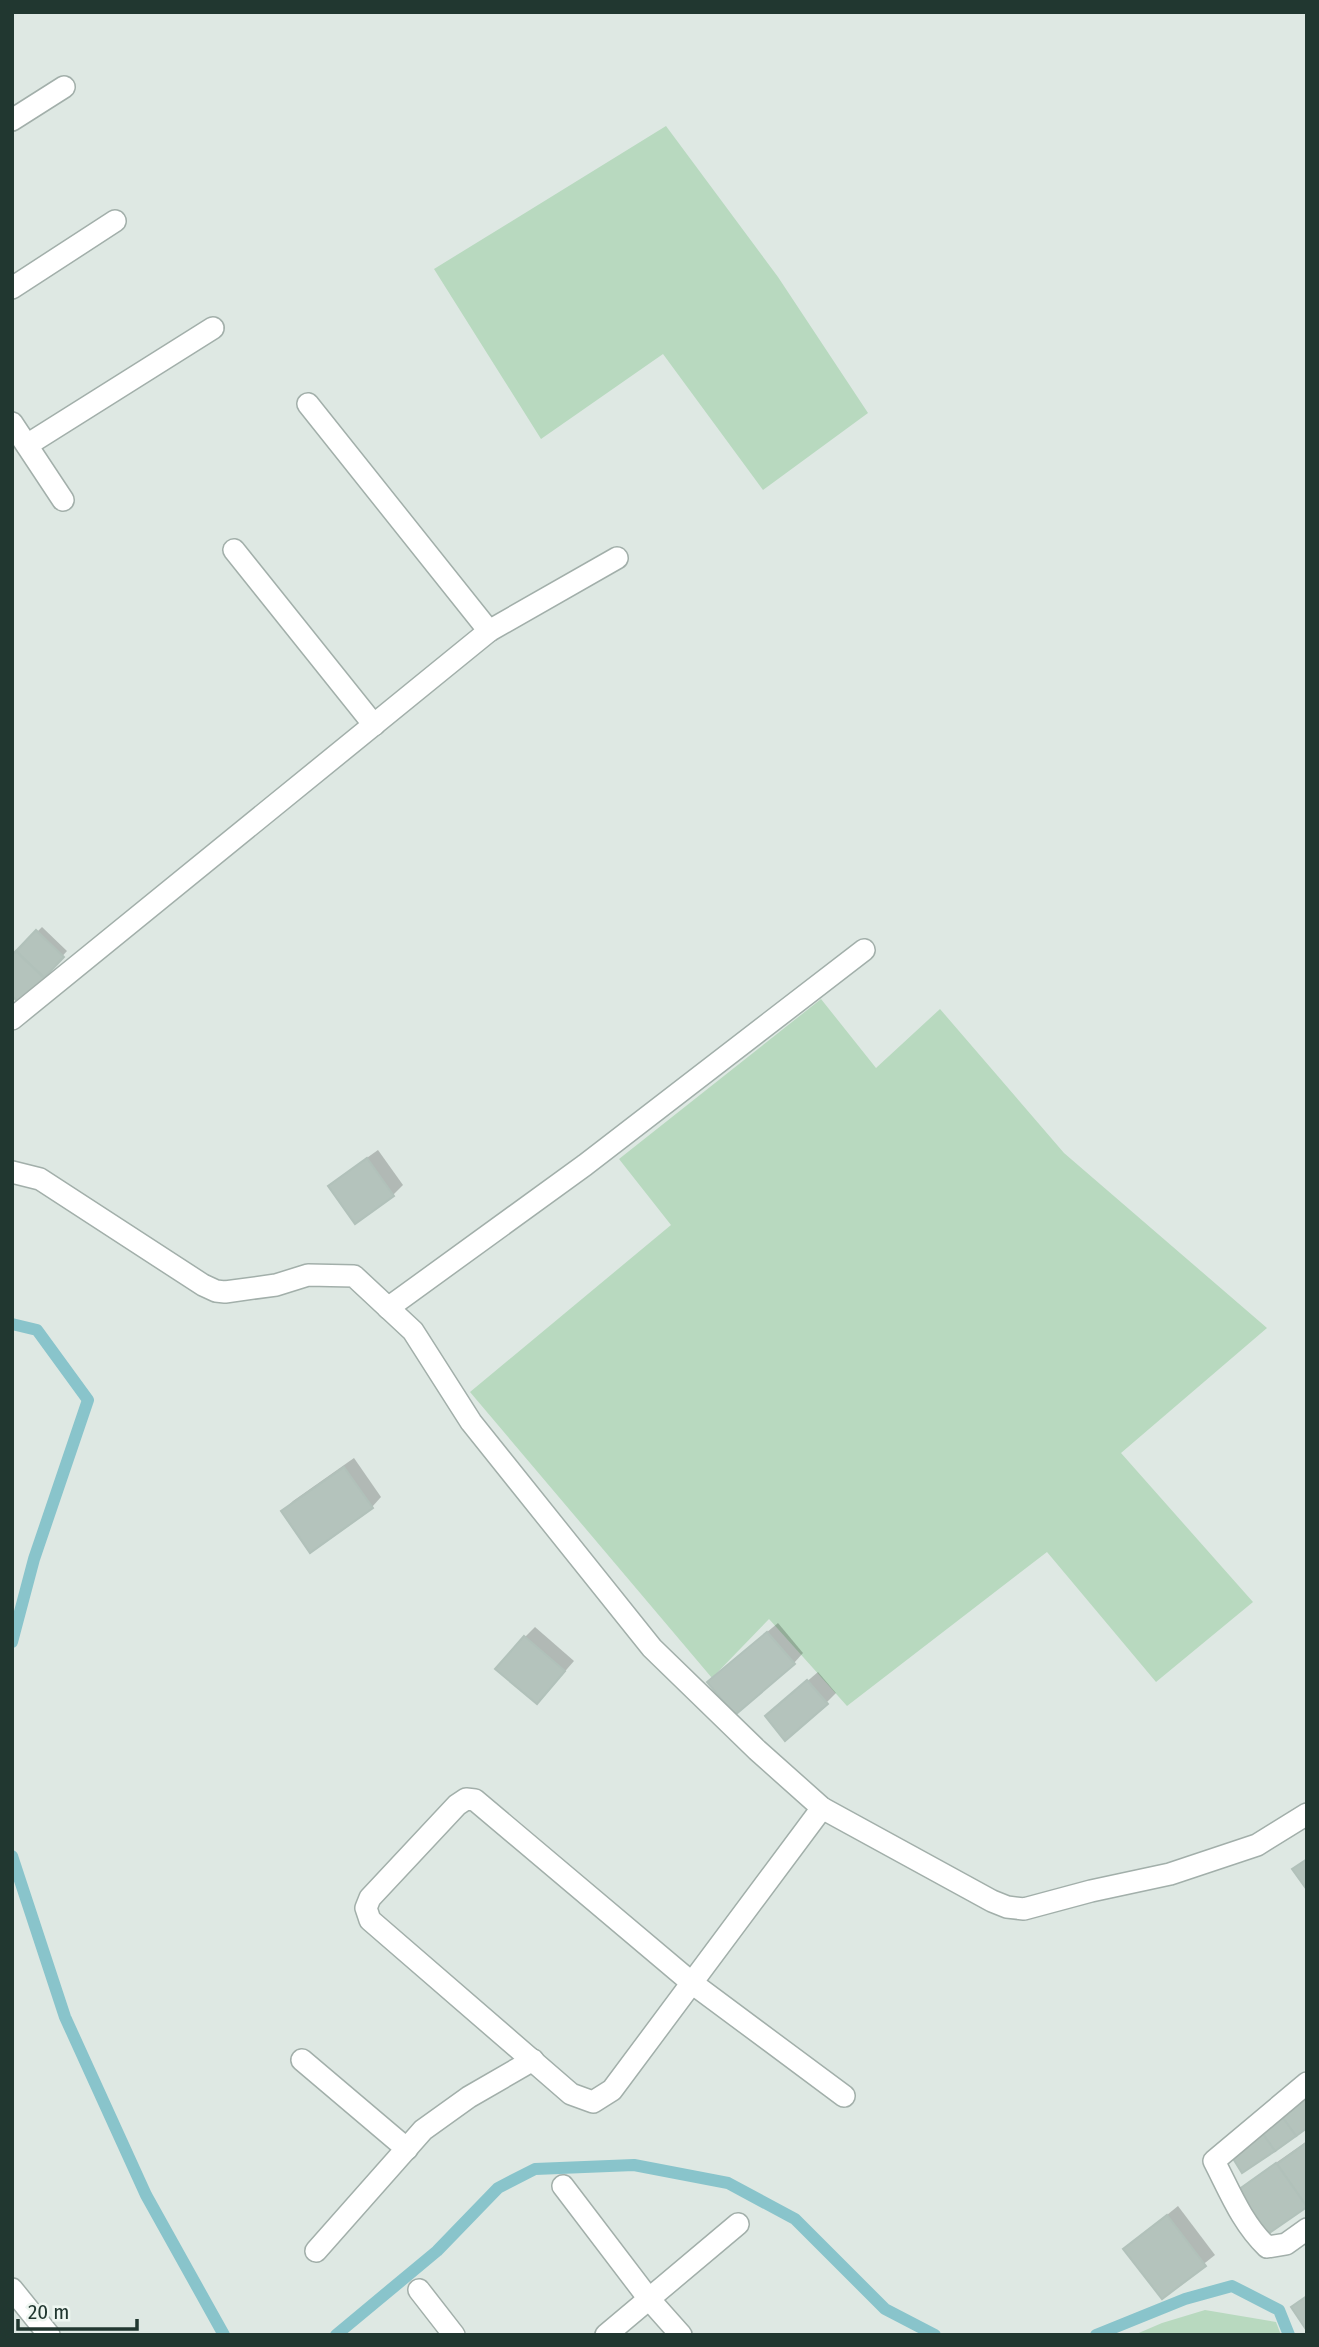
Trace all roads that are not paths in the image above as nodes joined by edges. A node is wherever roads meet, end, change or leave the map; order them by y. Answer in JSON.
{"nodes":[{"id":1,"x":65,"y":86,"type":"dead end"},
{"id":2,"x":12,"y":120,"type":"edge"},
{"id":3,"x":115,"y":221,"type":"dead end"},
{"id":4,"x":12,"y":288,"type":"edge"},
{"id":5,"x":213,"y":328,"type":"dead end"},
{"id":6,"x":308,"y":404,"type":"dead end"},
{"id":7,"x":12,"y":423,"type":"edge"},
{"id":8,"x":27,"y":445,"type":"junction"},
{"id":9,"x":63,"y":500,"type":"dead end"},
{"id":10,"x":234,"y":550,"type":"dead end"},
{"id":11,"x":617,"y":558,"type":"dead end"},
{"id":12,"x":489,"y":631,"type":"junction"},
{"id":13,"x":374,"y":725,"type":"junction"},
{"id":14,"x":864,"y":950,"type":"dead end"},
{"id":15,"x":12,"y":1020,"type":"edge"},
{"id":16,"x":12,"y":1172,"type":"edge"},
{"id":17,"x":388,"y":1308,"type":"junction"},
{"id":18,"x":822,"y":1808,"type":"junction"},
{"id":19,"x":1307,"y":1814,"type":"edge"},
{"id":20,"x":692,"y":1983,"type":"junction"},
{"id":21,"x":302,"y":2060,"type":"dead end"},
{"id":22,"x":533,"y":2060,"type":"junction"},
{"id":23,"x":1307,"y":2083,"type":"edge"},
{"id":24,"x":844,"y":2096,"type":"dead end"},
{"id":25,"x":407,"y":2149,"type":"junction"},
{"id":26,"x":563,"y":2186,"type":"dead end"},
{"id":27,"x":738,"y":2224,"type":"dead end"},
{"id":28,"x":1307,"y":2229,"type":"edge"},
{"id":29,"x":316,"y":2251,"type":"dead end"},
{"id":30,"x":12,"y":2289,"type":"edge"},
{"id":31,"x":419,"y":2290,"type":"dead end"},
{"id":32,"x":649,"y":2299,"type":"junction"},
{"id":33,"x":50,"y":2335,"type":"edge"},
{"id":34,"x":454,"y":2335,"type":"edge"},
{"id":35,"x":606,"y":2335,"type":"edge"},
{"id":36,"x":681,"y":2335,"type":"edge"}],
"edges":[{"from":1,"to":2,"type":"street"},
{"from":3,"to":4,"type":"street"},
{"from":5,"to":8,"type":"street"},
{"from":6,"to":12,"type":"street"},
{"from":7,"to":8,"type":"street"},
{"from":8,"to":9,"type":"street"},
{"from":10,"to":13,"type":"street"},
{"from":11,"to":12,"type":"street"},
{"from":12,"to":13,"type":"street"},
{"from":13,"to":15,"type":"street"},
{"from":14,"to":17,"type":"street"},
{"from":16,"to":17,"type":"street"},
{"from":17,"to":18,"type":"street"},
{"from":18,"to":19,"type":"street"},
{"from":18,"to":20,"type":"street"},
{"from":20,"to":22,"type":"street"},
{"from":20,"to":22,"type":"street"},
{"from":20,"to":24,"type":"street"},
{"from":21,"to":25,"type":"street"},
{"from":22,"to":25,"type":"street"},
{"from":23,"to":28,"type":"street"},
{"from":25,"to":29,"type":"street"},
{"from":26,"to":32,"type":"street"},
{"from":27,"to":32,"type":"street"},
{"from":30,"to":33,"type":"street"},
{"from":31,"to":34,"type":"street"},
{"from":32,"to":35,"type":"street"},
{"from":32,"to":36,"type":"street"}]}
